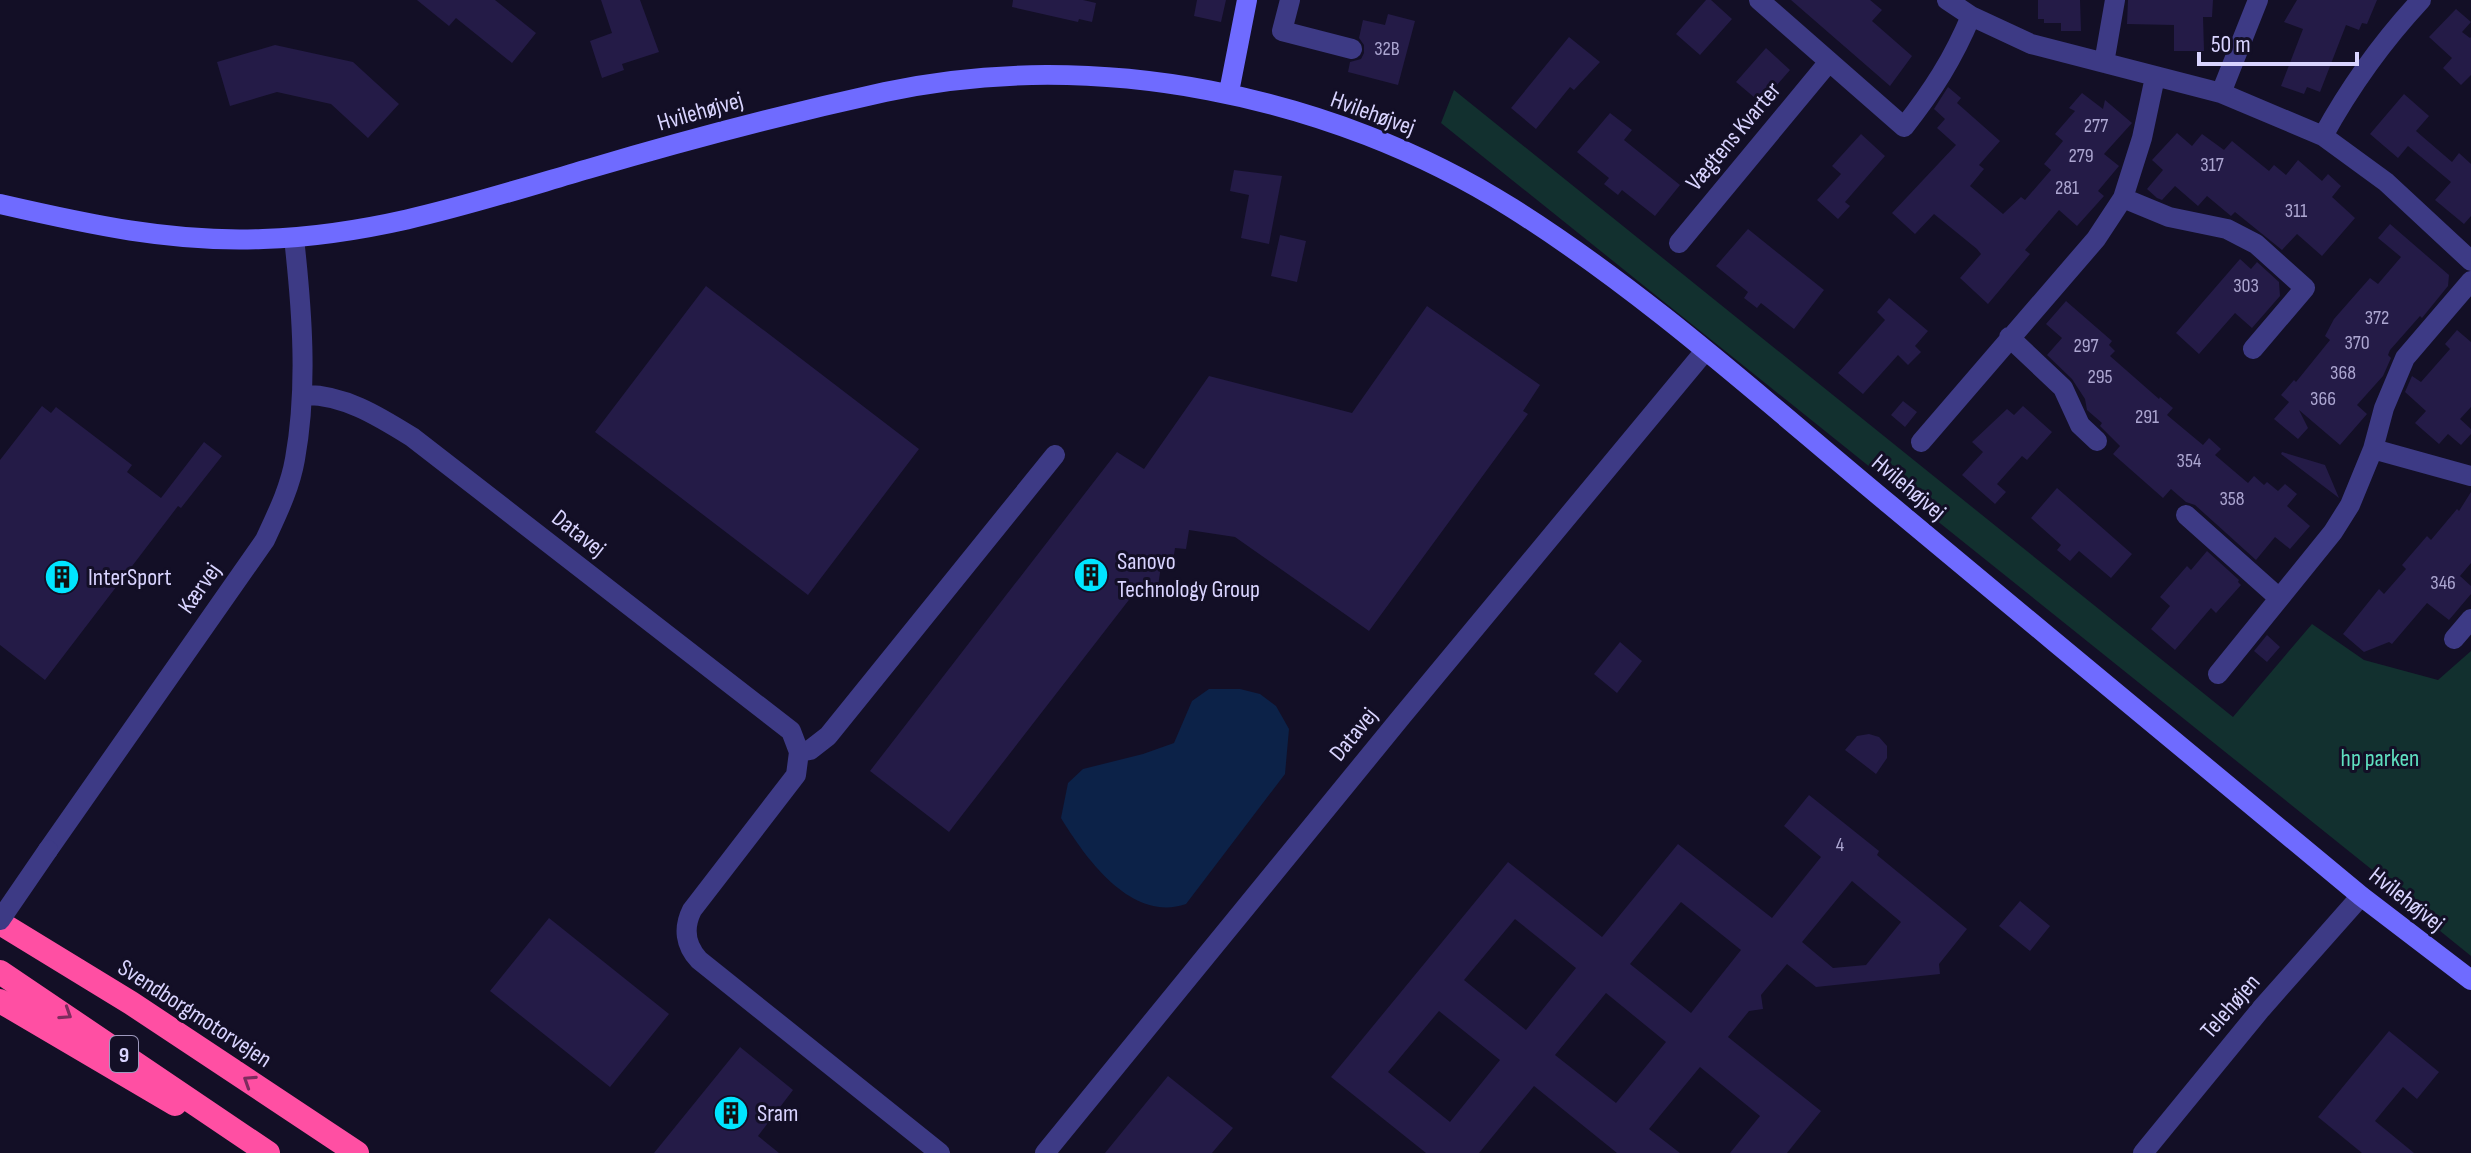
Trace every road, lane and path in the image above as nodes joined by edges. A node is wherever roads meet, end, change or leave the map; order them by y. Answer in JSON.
{"nodes":[{"id":1,"x":1247,"y":0,"type":"edge"},
{"id":2,"x":1290,"y":0,"type":"edge"},
{"id":3,"x":1759,"y":0,"type":"edge"},
{"id":4,"x":1947,"y":0,"type":"edge"},
{"id":5,"x":2115,"y":0,"type":"edge"},
{"id":6,"x":2258,"y":0,"type":"edge"},
{"id":7,"x":2421,"y":0,"type":"edge"},
{"id":8,"x":1971,"y":16,"type":"junction"},
{"id":9,"x":1352,"y":49,"type":"dead end"},
{"id":10,"x":1828,"y":63,"type":"junction"},
{"id":11,"x":2104,"y":63,"type":"junction"},
{"id":12,"x":2155,"y":77,"type":"junction"},
{"id":13,"x":1229,"y":92,"type":"junction"},
{"id":14,"x":2221,"y":93,"type":"junction"},
{"id":15,"x":2323,"y":136,"type":"junction"},
{"id":16,"x":2123,"y":198,"type":"junction"},
{"id":17,"x":0,"y":204,"type":"edge"},
{"id":18,"x":294,"y":238,"type":"junction"},
{"id":19,"x":1679,"y":243,"type":"dead end"},
{"id":20,"x":2471,"y":261,"type":"edge"},
{"id":21,"x":2471,"y":281,"type":"edge"},
{"id":22,"x":2009,"y":337,"type":"junction"},
{"id":23,"x":2253,"y":349,"type":"dead end"},
{"id":24,"x":1705,"y":351,"type":"junction"},
{"id":25,"x":302,"y":395,"type":"junction"},
{"id":26,"x":2097,"y":441,"type":"dead end"},
{"id":27,"x":1921,"y":442,"type":"dead end"},
{"id":28,"x":2373,"y":449,"type":"junction"},
{"id":29,"x":1055,"y":455,"type":"dead end"},
{"id":30,"x":2471,"y":475,"type":"edge"},
{"id":31,"x":2186,"y":515,"type":"dead end"},
{"id":32,"x":2279,"y":598,"type":"junction"},
{"id":33,"x":2471,"y":619,"type":"edge"},
{"id":34,"x":2454,"y":639,"type":"dead end"},
{"id":35,"x":2218,"y":674,"type":"dead end"},
{"id":36,"x":799,"y":752,"type":"junction"},
{"id":37,"x":2361,"y":896,"type":"junction"},
{"id":38,"x":0,"y":901,"type":"edge"},
{"id":39,"x":0,"y":922,"type":"edge"},
{"id":40,"x":0,"y":972,"type":"edge"},
{"id":41,"x":2471,"y":980,"type":"edge"},
{"id":42,"x":0,"y":1001,"type":"edge"},
{"id":43,"x":131,"y":1003,"type":"junction"},
{"id":44,"x":246,"y":1138,"type":"junction"},
{"id":45,"x":268,"y":1153,"type":"edge"},
{"id":46,"x":357,"y":1153,"type":"edge"},
{"id":47,"x":940,"y":1153,"type":"edge"},
{"id":48,"x":1045,"y":1153,"type":"edge"},
{"id":49,"x":2143,"y":1153,"type":"edge"}],
"edges":[{"from":1,"to":13,"type":"street"},
{"from":2,"to":9,"type":"street"},
{"from":3,"to":10,"type":"street"},
{"from":4,"to":8,"type":"street"},
{"from":5,"to":11,"type":"street"},
{"from":6,"to":14,"type":"street"},
{"from":7,"to":15,"type":"street"},
{"from":8,"to":10,"type":"street"},
{"from":8,"to":11,"type":"street"},
{"from":10,"to":19,"type":"street","name":"Vægtens Kvarter"},
{"from":11,"to":12,"type":"street"},
{"from":12,"to":14,"type":"street"},
{"from":12,"to":16,"type":"street"},
{"from":13,"to":18,"type":"street","name":"Hvilehøjvej"},
{"from":13,"to":24,"type":"street","name":"Hvilehøjvej"},
{"from":14,"to":15,"type":"street"},
{"from":15,"to":20,"type":"street"},
{"from":16,"to":22,"type":"street"},
{"from":16,"to":23,"type":"street"},
{"from":17,"to":18,"type":"street","name":"Hvilehøjvej"},
{"from":18,"to":25,"type":"street","name":"Kærvej"},
{"from":21,"to":28,"type":"street"},
{"from":22,"to":26,"type":"street"},
{"from":22,"to":27,"type":"street"},
{"from":24,"to":37,"type":"street","name":"Hvilehøjvej"},
{"from":24,"to":48,"type":"street","name":"Datavej"},
{"from":25,"to":36,"type":"street","name":"Datavej"},
{"from":25,"to":39,"type":"street","name":"Kærvej","bridge":true},
{"from":28,"to":30,"type":"street"},
{"from":28,"to":32,"type":"street"},
{"from":29,"to":36,"type":"street"},
{"from":31,"to":32,"type":"street"},
{"from":32,"to":35,"type":"street"},
{"from":33,"to":34,"type":"street"},
{"from":36,"to":47,"type":"street"},
{"from":37,"to":41,"type":"street","name":"Hvilehøjvej"},
{"from":37,"to":49,"type":"street","name":"Telehøjen"},
{"from":38,"to":43,"type":"highway"},
{"from":39,"to":43,"type":"highway","name":"Svendborgmotorvejen","number":"9"},
{"from":40,"to":44,"type":"highway","number":"9","one_way":true},
{"from":42,"to":44,"type":"highway"},
{"from":46,"to":43,"type":"highway","name":"Svendborgmotorvejen","number":"9","one_way":true},
{"from":44,"to":45,"type":"highway","number":"9"}]}
